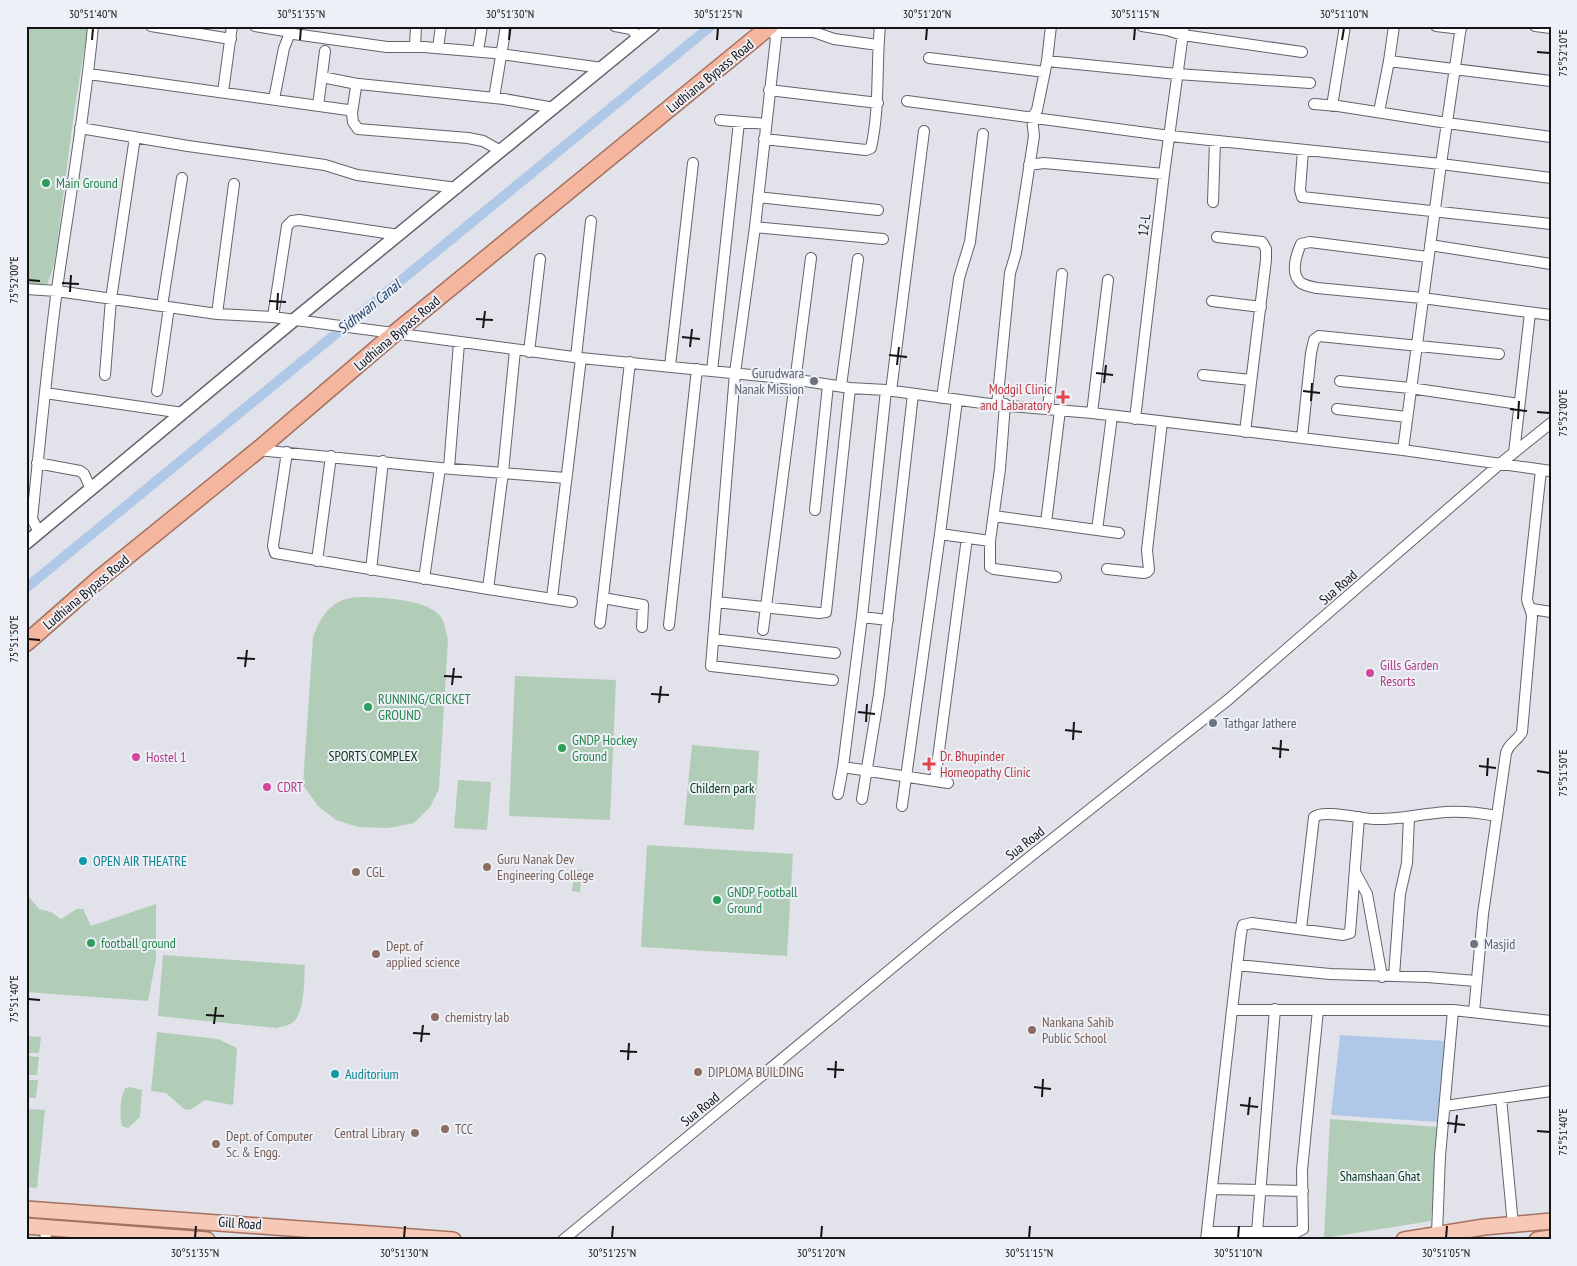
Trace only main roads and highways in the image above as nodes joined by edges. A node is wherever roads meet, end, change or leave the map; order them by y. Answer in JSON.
{"nodes":[{"id":1,"x":753,"y":26,"type":"edge"},
{"id":2,"x":772,"y":28,"type":"edge"},
{"id":3,"x":383,"y":332,"type":"junction"},
{"id":4,"x":26,"y":628,"type":"edge"},
{"id":5,"x":26,"y":643,"type":"edge"},
{"id":6,"x":26,"y":1209,"type":"edge"},
{"id":7,"x":1551,"y":1221,"type":"edge"},
{"id":8,"x":26,"y":1226,"type":"edge"},
{"id":9,"x":46,"y":1233,"type":"edge"},
{"id":10,"x":1551,"y":1238,"type":"edge"},
{"id":11,"x":208,"y":1240,"type":"edge"},
{"id":12,"x":453,"y":1240,"type":"edge"},
{"id":13,"x":1404,"y":1240,"type":"edge"},
{"id":14,"x":1537,"y":1240,"type":"edge"}],
"edges":[{"from":1,"to":3,"type":"highway","name":"Ludhiana Bypass Road"},
{"from":2,"to":3,"type":"highway","name":"Ludhiana Bypass Road"},
{"from":3,"to":4,"type":"highway","name":"Ludhiana Bypass Road"},
{"from":3,"to":5,"type":"highway","name":"Ludhiana Bypass Road"},
{"from":6,"to":12,"type":"main road","name":"Gill Road"},
{"from":7,"to":13,"type":"main road"},
{"from":8,"to":9,"type":"main road","name":"Gill Road"},
{"from":9,"to":11,"type":"main road","name":"Gill Road"},
{"from":10,"to":14,"type":"main road"}]}
